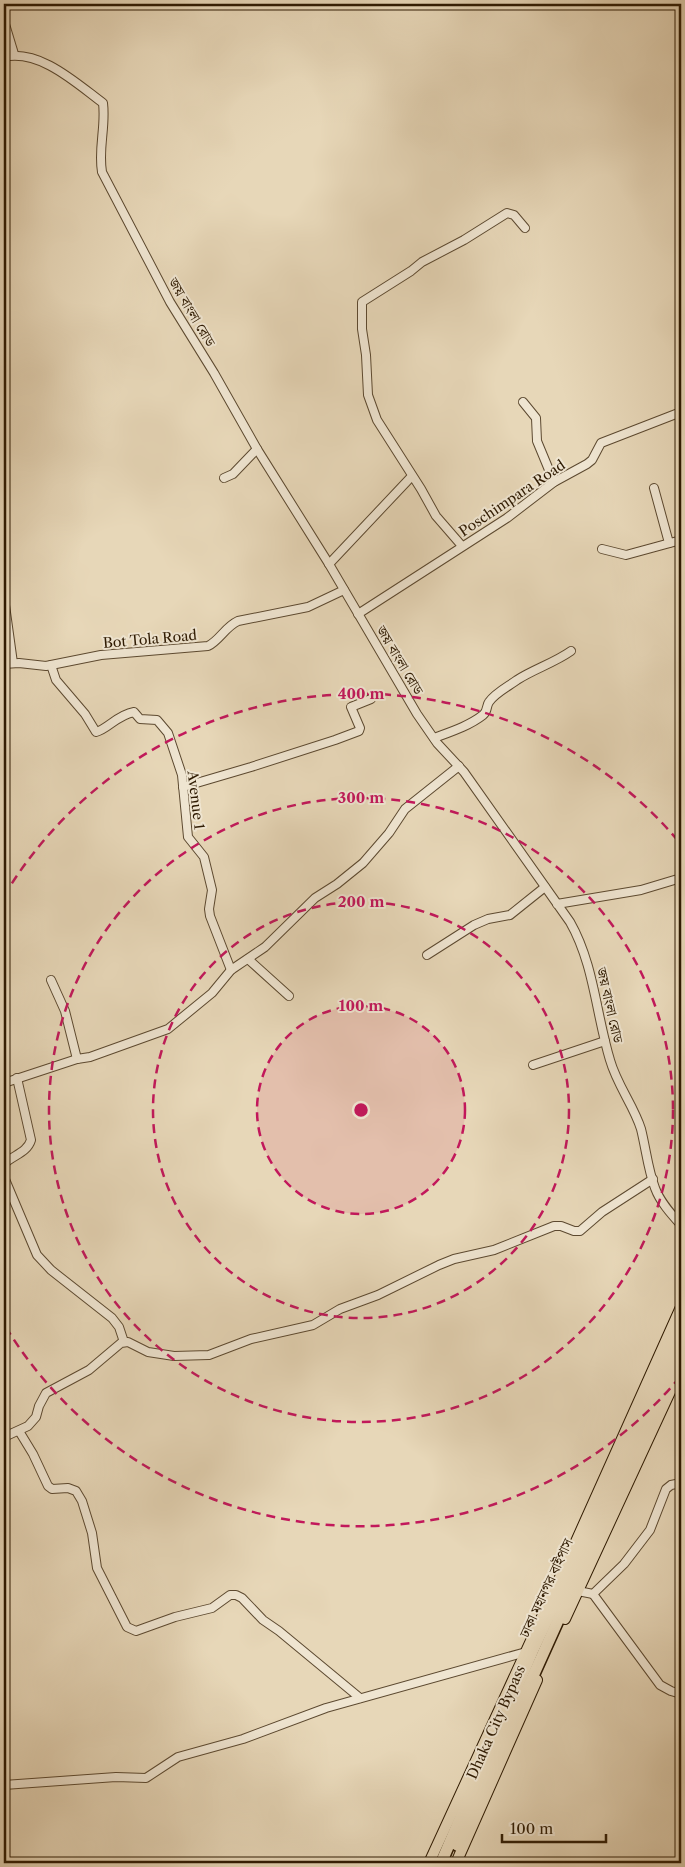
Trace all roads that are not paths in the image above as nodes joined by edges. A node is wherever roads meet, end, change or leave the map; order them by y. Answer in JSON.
{"nodes":[{"id":1,"x":4,"y":21,"type":"edge"},
{"id":2,"x":14,"y":54,"type":"junction"},
{"id":3,"x":4,"y":57,"type":"edge"},
{"id":4,"x":525,"y":228,"type":"dead end"},
{"id":5,"x":523,"y":402,"type":"dead end"},
{"id":6,"x":681,"y":412,"type":"edge"},
{"id":7,"x":257,"y":449,"type":"junction"},
{"id":8,"x":412,"y":476,"type":"junction"},
{"id":9,"x":224,"y":478,"type":"dead end"},
{"id":10,"x":554,"y":482,"type":"junction"},
{"id":11,"x":654,"y":488,"type":"dead end"},
{"id":12,"x":681,"y":540,"type":"edge"},
{"id":13,"x":669,"y":543,"type":"junction"},
{"id":14,"x":462,"y":546,"type":"junction"},
{"id":15,"x":602,"y":549,"type":"dead end"},
{"id":16,"x":330,"y":564,"type":"junction"},
{"id":17,"x":344,"y":590,"type":"junction"},
{"id":18,"x":4,"y":598,"type":"edge"},
{"id":19,"x":358,"y":614,"type":"junction"},
{"id":20,"x":571,"y":650,"type":"dead end"},
{"id":21,"x":12,"y":663,"type":"junction"},
{"id":22,"x":4,"y":664,"type":"edge"},
{"id":23,"x":51,"y":665,"type":"junction"},
{"id":24,"x":371,"y":699,"type":"dead end"},
{"id":25,"x":434,"y":738,"type":"junction"},
{"id":26,"x":460,"y":766,"type":"junction"},
{"id":27,"x":183,"y":787,"type":"junction"},
{"id":28,"x":681,"y":878,"type":"edge"},
{"id":29,"x":545,"y":887,"type":"junction"},
{"id":30,"x":557,"y":904,"type":"junction"},
{"id":31,"x":428,"y":955,"type":"dead end"},
{"id":32,"x":248,"y":959,"type":"junction"},
{"id":33,"x":231,"y":970,"type":"junction"},
{"id":34,"x":51,"y":980,"type":"dead end"},
{"id":35,"x":289,"y":996,"type":"dead end"},
{"id":36,"x":605,"y":1041,"type":"junction"},
{"id":37,"x":77,"y":1059,"type":"junction"},
{"id":38,"x":533,"y":1065,"type":"dead end"},
{"id":39,"x":17,"y":1078,"type":"junction"},
{"id":40,"x":4,"y":1083,"type":"edge"},
{"id":41,"x":4,"y":1164,"type":"edge"},
{"id":42,"x":4,"y":1177,"type":"edge"},
{"id":43,"x":653,"y":1179,"type":"junction"},
{"id":44,"x":681,"y":1226,"type":"edge"},
{"id":45,"x":681,"y":1306,"type":"edge"},
{"id":46,"x":681,"y":1326,"type":"edge"},
{"id":47,"x":124,"y":1342,"type":"junction"},
{"id":48,"x":681,"y":1347,"type":"edge"},
{"id":49,"x":681,"y":1368,"type":"edge"},
{"id":50,"x":19,"y":1430,"type":"junction"},
{"id":51,"x":4,"y":1437,"type":"edge"},
{"id":52,"x":681,"y":1483,"type":"edge"},
{"id":53,"x":578,"y":1591,"type":"junction"},
{"id":54,"x":593,"y":1594,"type":"junction"},
{"id":55,"x":526,"y":1652,"type":"junction"},
{"id":56,"x":681,"y":1694,"type":"edge"},
{"id":57,"x":360,"y":1698,"type":"junction"},
{"id":58,"x":4,"y":1785,"type":"edge"},
{"id":59,"x":429,"y":1863,"type":"edge"},
{"id":60,"x":441,"y":1863,"type":"edge"},
{"id":61,"x":448,"y":1863,"type":"edge"},
{"id":62,"x":456,"y":1863,"type":"edge"}],
"edges":[{"from":1,"to":2,"type":"street"},
{"from":2,"to":3,"type":"street"},
{"from":2,"to":7,"type":"street","name":"জয় বাংলা রোড"},
{"from":4,"to":8,"type":"street"},
{"from":5,"to":10,"type":"street"},
{"from":6,"to":10,"type":"street","name":"Poschimpara Road"},
{"from":7,"to":9,"type":"street"},
{"from":7,"to":16,"type":"street","name":"জয় বাংলা রোড"},
{"from":8,"to":14,"type":"street"},
{"from":8,"to":16,"type":"street"},
{"from":10,"to":14,"type":"street","name":"Poschimpara Road"},
{"from":11,"to":13,"type":"street"},
{"from":12,"to":13,"type":"street"},
{"from":13,"to":15,"type":"street"},
{"from":14,"to":19,"type":"street","name":"Poschimpara Road"},
{"from":16,"to":17,"type":"street","name":"জয় বাংলা রোড"},
{"from":17,"to":19,"type":"street","name":"জয় বাংলা রোড"},
{"from":17,"to":23,"type":"street","name":"Bot Tola Road"},
{"from":18,"to":21,"type":"street"},
{"from":19,"to":25,"type":"street","name":"জয় বাংলা রোড"},
{"from":20,"to":25,"type":"street"},
{"from":21,"to":22,"type":"street","name":"Bot Tola Road"},
{"from":21,"to":23,"type":"street","name":"Bot Tola Road"},
{"from":23,"to":27,"type":"street","name":"Avenue 1"},
{"from":24,"to":27,"type":"street"},
{"from":25,"to":26,"type":"street","name":"জয় বাংলা রোড"},
{"from":26,"to":29,"type":"street","name":"জয় বাংলা রোড"},
{"from":26,"to":32,"type":"street"},
{"from":27,"to":33,"type":"street","name":"Avenue 1"},
{"from":28,"to":30,"type":"street"},
{"from":29,"to":30,"type":"street","name":"জয় বাংলা রোড"},
{"from":29,"to":31,"type":"street"},
{"from":30,"to":36,"type":"street","name":"জয় বাংলা রোড"},
{"from":32,"to":33,"type":"street"},
{"from":32,"to":35,"type":"street"},
{"from":33,"to":37,"type":"street"},
{"from":34,"to":37,"type":"street"},
{"from":36,"to":38,"type":"street"},
{"from":36,"to":43,"type":"street","name":"জয় বাংলা রোড"},
{"from":37,"to":39,"type":"street"},
{"from":39,"to":40,"type":"street"},
{"from":39,"to":41,"type":"street"},
{"from":42,"to":47,"type":"street"},
{"from":43,"to":44,"type":"street","name":"জয় বাংলা রোড"},
{"from":43,"to":47,"type":"street"},
{"from":45,"to":55,"type":"main road"},
{"from":46,"to":60,"type":"highway","name":"ঢাকা মহানগর বাইপাস"},
{"from":47,"to":50,"type":"street"},
{"from":48,"to":61,"type":"highway","name":"Dhaka City Bypass"},
{"from":49,"to":53,"type":"main road"},
{"from":50,"to":51,"type":"street"},
{"from":50,"to":57,"type":"street"},
{"from":52,"to":54,"type":"street"},
{"from":53,"to":54,"type":"street"},
{"from":53,"to":62,"type":"main road"},
{"from":54,"to":56,"type":"street"},
{"from":55,"to":57,"type":"street"},
{"from":55,"to":59,"type":"main road"},
{"from":57,"to":58,"type":"street"}]}
